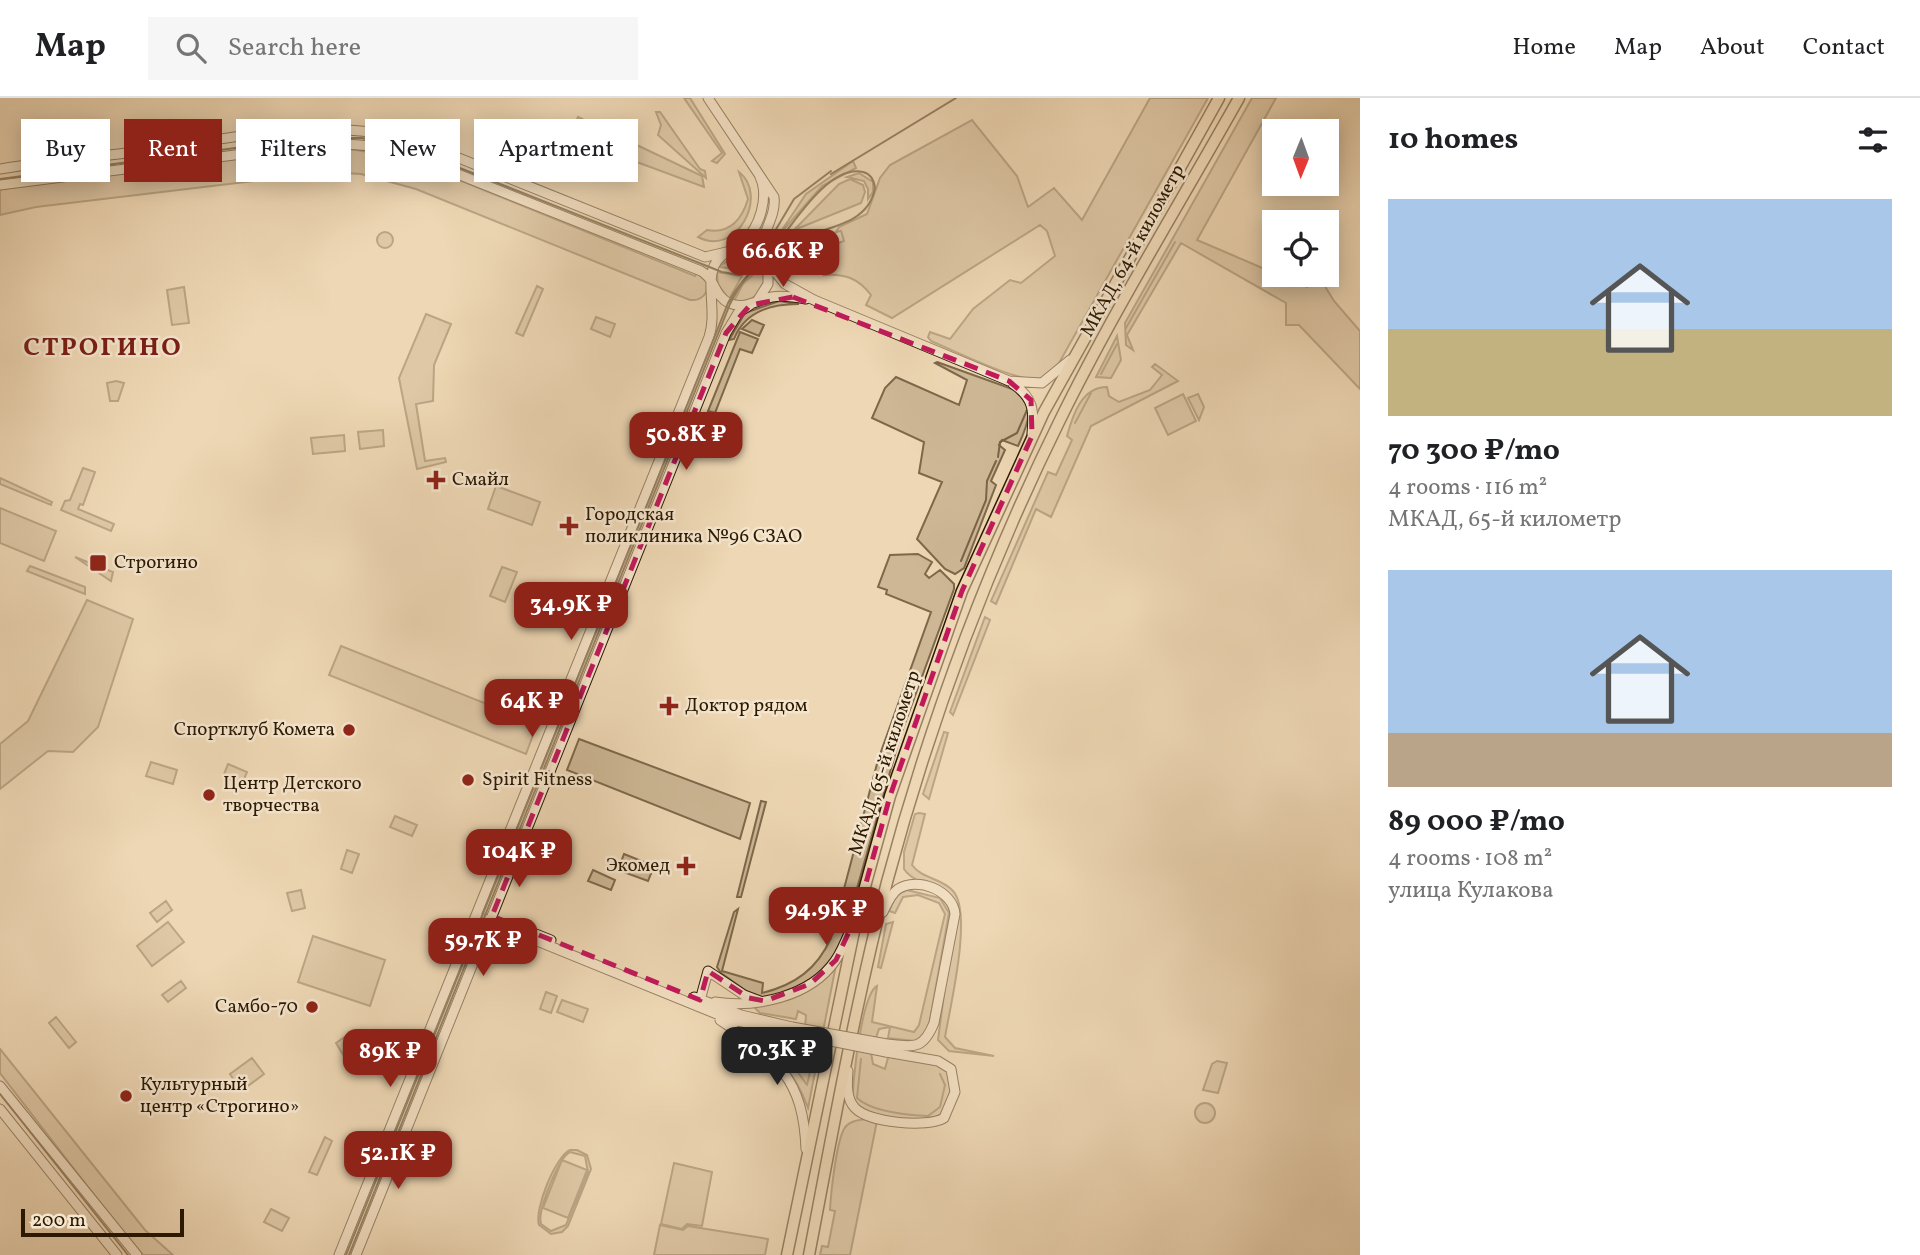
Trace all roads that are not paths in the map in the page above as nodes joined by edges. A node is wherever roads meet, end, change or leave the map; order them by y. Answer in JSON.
{"nodes":[{"id":1,"x":708,"y":98,"type":"edge"},
{"id":2,"x":1219,"y":98,"type":"edge"},
{"id":3,"x":1239,"y":98,"type":"edge"},
{"id":4,"x":0,"y":169,"type":"edge"},
{"id":5,"x":760,"y":177,"type":"junction"},
{"id":6,"x":0,"y":185,"type":"edge"},
{"id":7,"x":728,"y":252,"type":"junction"},
{"id":8,"x":765,"y":261,"type":"junction"},
{"id":9,"x":713,"y":284,"type":"junction"},
{"id":10,"x":814,"y":300,"type":"junction"},
{"id":11,"x":754,"y":303,"type":"junction"},
{"id":12,"x":1074,"y":357,"type":"junction"},
{"id":13,"x":1009,"y":381,"type":"junction"},
{"id":14,"x":1044,"y":412,"type":"joint"},
{"id":15,"x":1059,"y":422,"type":"joint"},
{"id":16,"x":1032,"y":436,"type":"junction"},
{"id":17,"x":858,"y":912,"type":"junction"},
{"id":18,"x":477,"y":913,"type":"junction"},
{"id":19,"x":491,"y":919,"type":"junction"},
{"id":20,"x":877,"y":926,"type":"junction"},
{"id":21,"x":765,"y":1001,"type":"junction"},
{"id":22,"x":702,"y":1005,"type":"junction"},
{"id":23,"x":741,"y":1015,"type":"junction"},
{"id":24,"x":730,"y":1023,"type":"junction"},
{"id":25,"x":792,"y":1030,"type":"junction"},
{"id":26,"x":886,"y":1048,"type":"junction"},
{"id":27,"x":849,"y":1049,"type":"junction"},
{"id":28,"x":0,"y":1086,"type":"edge"},
{"id":29,"x":0,"y":1110,"type":"edge"},
{"id":30,"x":806,"y":1157,"type":"junction"},
{"id":31,"x":117,"y":1255,"type":"edge"},
{"id":32,"x":137,"y":1255,"type":"edge"},
{"id":33,"x":340,"y":1255,"type":"edge"},
{"id":34,"x":356,"y":1255,"type":"edge"},
{"id":35,"x":787,"y":1255,"type":"edge"},
{"id":36,"x":809,"y":1255,"type":"edge"}],
"edges":[{"from":1,"to":5,"type":"main road"},
{"from":2,"to":12,"type":"highway","name":"МКАД, 64-й километр"},
{"from":3,"to":15,"type":"highway","name":"МКАД, 64-й километр"},
{"from":4,"to":7,"type":"main road"},
{"from":5,"to":7,"type":"main road"},
{"from":5,"to":8,"type":"main road"},
{"from":6,"to":9,"type":"main road"},
{"from":7,"to":8,"type":"main road"},
{"from":7,"to":9,"type":"main road"},
{"from":8,"to":10,"type":"main road"},
{"from":8,"to":11,"type":"main road"},
{"from":9,"to":11,"type":"main road"},
{"from":9,"to":18,"type":"main road"},
{"from":10,"to":11,"type":"main road"},
{"from":10,"to":13,"type":"main road"},
{"from":11,"to":19,"type":"main road"},
{"from":12,"to":13,"type":"main road"},
{"from":12,"to":14,"type":"highway","name":"МКАД, 64-й километр"},
{"from":13,"to":16,"type":"main road"},
{"from":14,"to":16,"type":"highway","name":"МКАД, 65-й километр"},
{"from":15,"to":20,"type":"highway","name":"МКАД, 65-й километр"},
{"from":16,"to":17,"type":"highway","name":"МКАД, 65-й километр"},
{"from":17,"to":21,"type":"main road"},
{"from":17,"to":30,"type":"highway","name":"МКАД, 65-й километр"},
{"from":18,"to":19,"type":"main road"},
{"from":18,"to":33,"type":"main road"},
{"from":19,"to":22,"type":"main road"},
{"from":19,"to":34,"type":"main road"},
{"from":20,"to":26,"type":"main road"},
{"from":20,"to":27,"type":"highway","name":"МКАД, 65-й километр"},
{"from":21,"to":22,"type":"main road"},
{"from":21,"to":22,"type":"main road"},
{"from":22,"to":23,"type":"main road"},
{"from":22,"to":24,"type":"main road"},
{"from":23,"to":24,"type":"main road"},
{"from":23,"to":25,"type":"main road"},
{"from":24,"to":25,"type":"main road"},
{"from":24,"to":30,"type":"main road"},
{"from":25,"to":26,"type":"main road","bridge":true},
{"from":26,"to":27,"type":"main road"},
{"from":27,"to":36,"type":"highway","name":"МКАД, 65-й километр"},
{"from":28,"to":32,"type":"main road"},
{"from":29,"to":31,"type":"main road"},
{"from":30,"to":35,"type":"highway","name":"МКАД, 65-й километр"}]}
